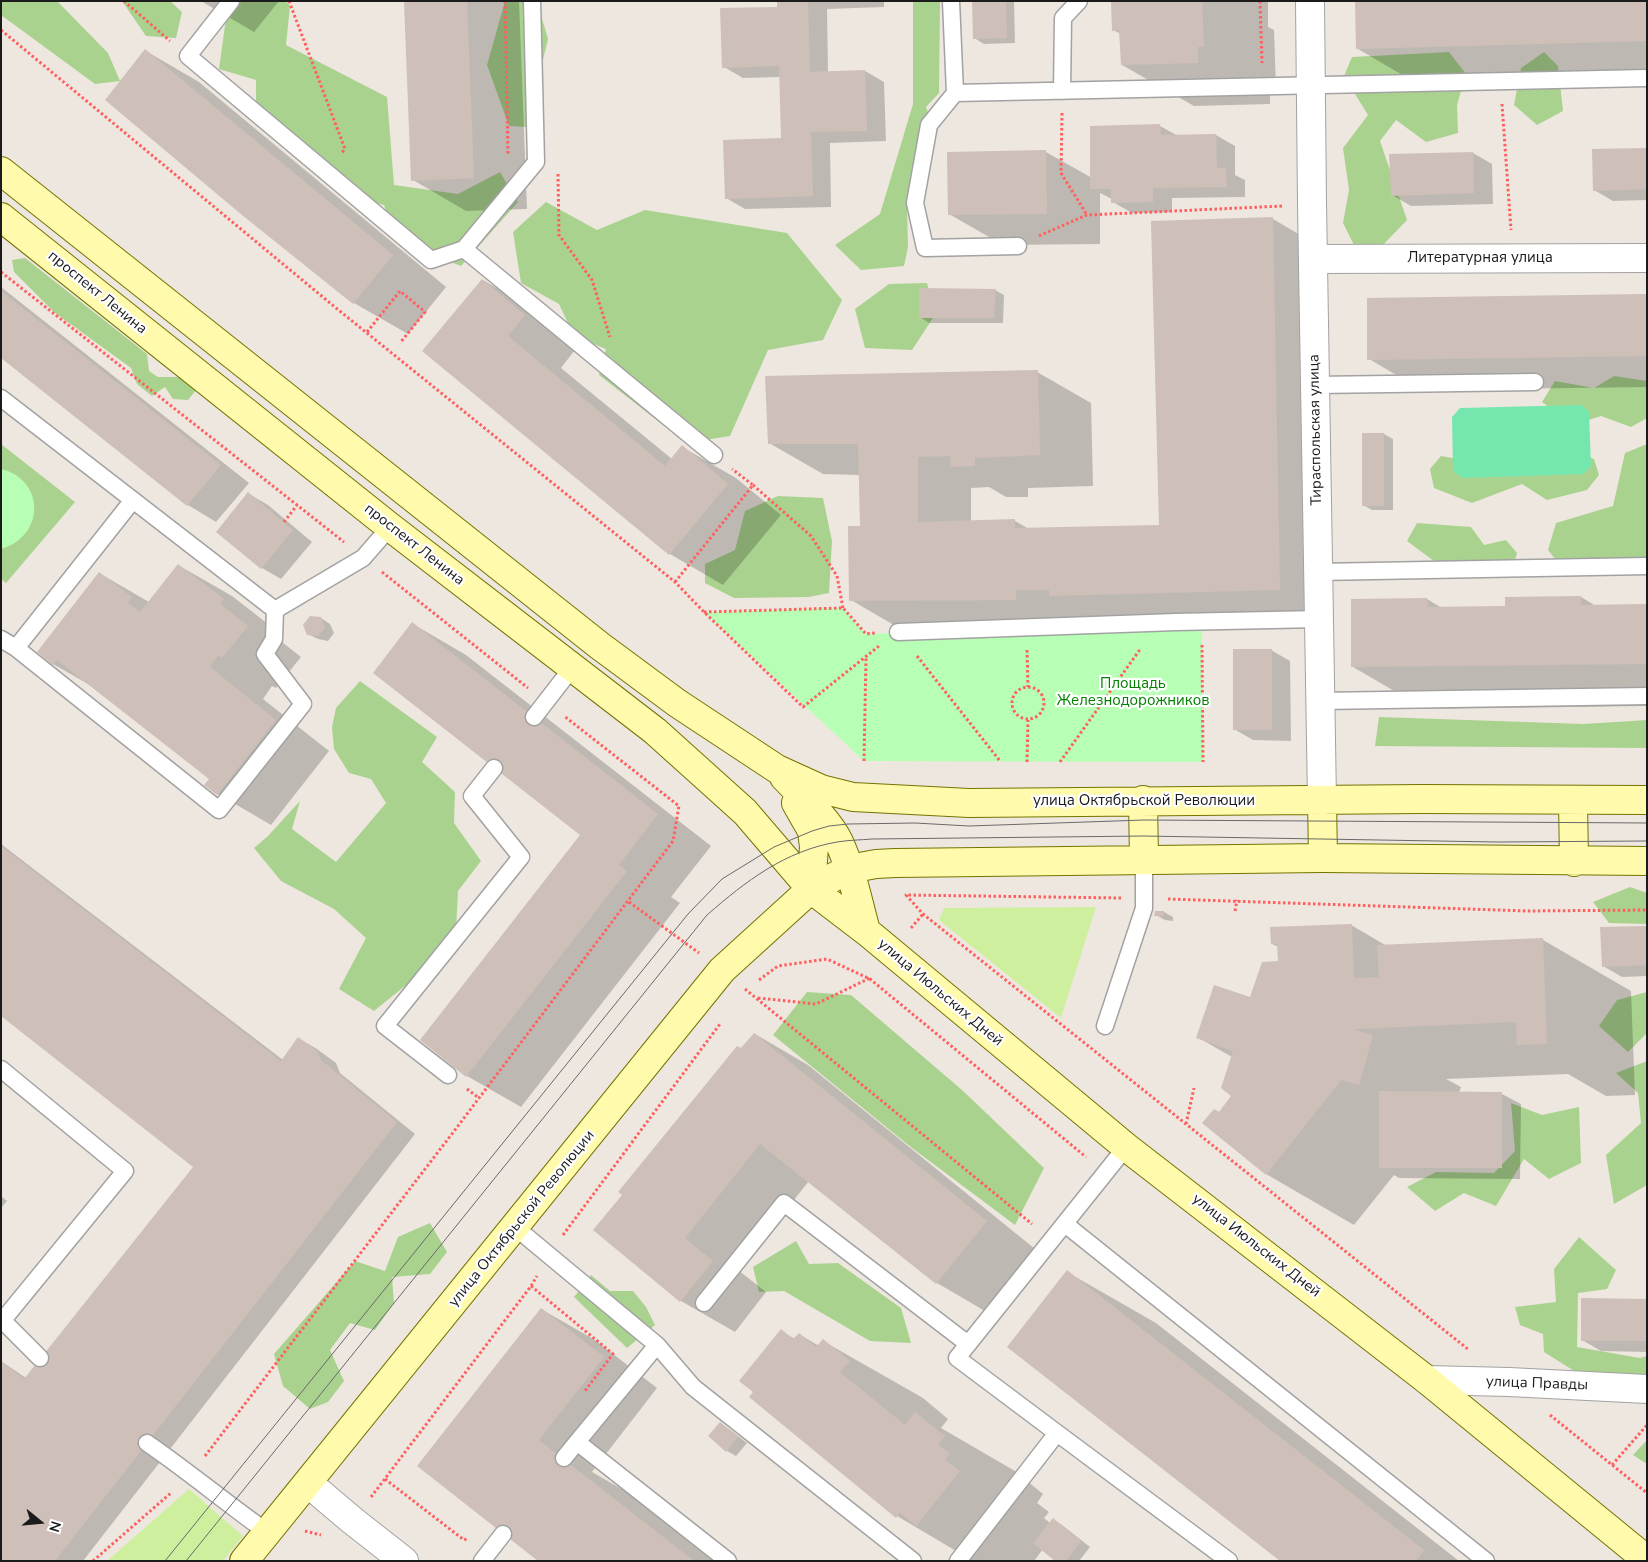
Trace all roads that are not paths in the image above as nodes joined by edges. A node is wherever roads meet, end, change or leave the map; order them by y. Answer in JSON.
{"nodes":[{"id":1,"x":231,"y":1,"type":"edge"},
{"id":2,"x":532,"y":1,"type":"edge"},
{"id":3,"x":951,"y":1,"type":"edge"},
{"id":4,"x":1079,"y":1,"type":"edge"},
{"id":5,"x":1310,"y":1,"type":"edge"},
{"id":6,"x":1647,"y":78,"type":"edge"},
{"id":7,"x":1311,"y":86,"type":"junction"},
{"id":8,"x":1062,"y":91,"type":"junction"},
{"id":9,"x":955,"y":93,"type":"junction"},
{"id":10,"x":1,"y":171,"type":"edge"},
{"id":11,"x":1,"y":217,"type":"edge"},
{"id":12,"x":1018,"y":246,"type":"road end"},
{"id":13,"x":464,"y":249,"type":"junction"},
{"id":14,"x":1647,"y":258,"type":"edge"},
{"id":15,"x":1314,"y":259,"type":"junction"},
{"id":16,"x":1535,"y":382,"type":"dead end"},
{"id":17,"x":1316,"y":385,"type":"junction"},
{"id":18,"x":1,"y":398,"type":"edge"},
{"id":19,"x":714,"y":455,"type":"road end"},
{"id":20,"x":133,"y":500,"type":"junction"},
{"id":21,"x":390,"y":527,"type":"junction"},
{"id":22,"x":1647,"y":566,"type":"edge"},
{"id":23,"x":1318,"y":572,"type":"junction"},
{"id":24,"x":275,"y":610,"type":"junction"},
{"id":25,"x":1319,"y":619,"type":"junction"},
{"id":26,"x":898,"y":632,"type":"road end"},
{"id":27,"x":1,"y":639,"type":"edge"},
{"id":28,"x":16,"y":648,"type":"junction"},
{"id":29,"x":572,"y":668,"type":"junction"},
{"id":30,"x":1647,"y":696,"type":"edge"},
{"id":31,"x":1320,"y":701,"type":"junction"},
{"id":32,"x":534,"y":717,"type":"dead end"},
{"id":33,"x":494,"y":768,"type":"dead end"},
{"id":34,"x":777,"y":769,"type":"junction"},
{"id":35,"x":1143,"y":800,"type":"junction"},
{"id":36,"x":1322,"y":800,"type":"junction"},
{"id":37,"x":1573,"y":800,"type":"junction"},
{"id":38,"x":1647,"y":800,"type":"edge"},
{"id":39,"x":1323,"y":858,"type":"junction"},
{"id":40,"x":1144,"y":860,"type":"junction"},
{"id":41,"x":1647,"y":861,"type":"edge"},
{"id":42,"x":1574,"y":862,"type":"junction"},
{"id":43,"x":849,"y":869,"type":"junction"},
{"id":44,"x":811,"y":889,"type":"junction"},
{"id":45,"x":866,"y":931,"type":"junction"},
{"id":46,"x":1105,"y":1026,"type":"dead end"},
{"id":47,"x":1,"y":1069,"type":"edge"},
{"id":48,"x":448,"y":1075,"type":"dead end"},
{"id":49,"x":1126,"y":1147,"type":"junction"},
{"id":50,"x":1064,"y":1224,"type":"junction"},
{"id":51,"x":515,"y":1227,"type":"junction"},
{"id":52,"x":704,"y":1303,"type":"dead end"},
{"id":53,"x":2,"y":1320,"type":"edge"},
{"id":54,"x":968,"y":1344,"type":"junction"},
{"id":55,"x":657,"y":1345,"type":"junction"},
{"id":56,"x":40,"y":1358,"type":"dead end"},
{"id":57,"x":1427,"y":1380,"type":"junction"},
{"id":58,"x":1647,"y":1389,"type":"edge"},
{"id":59,"x":1057,"y":1433,"type":"junction"},
{"id":60,"x":578,"y":1442,"type":"junction"},
{"id":61,"x":147,"y":1443,"type":"dead end"},
{"id":62,"x":564,"y":1458,"type":"dead end"},
{"id":63,"x":308,"y":1483,"type":"junction"},
{"id":64,"x":267,"y":1532,"type":"junction"},
{"id":65,"x":504,"y":1534,"type":"dead end"},
{"id":66,"x":1647,"y":1560,"type":"edge"},
{"id":67,"x":244,"y":1561,"type":"edge"},
{"id":68,"x":404,"y":1561,"type":"edge"},
{"id":69,"x":482,"y":1561,"type":"edge"},
{"id":70,"x":728,"y":1561,"type":"edge"},
{"id":71,"x":913,"y":1561,"type":"edge"},
{"id":72,"x":958,"y":1561,"type":"edge"},
{"id":73,"x":1229,"y":1561,"type":"edge"},
{"id":74,"x":1486,"y":1561,"type":"edge"}],
"edges":[{"from":1,"to":13,"type":"lane"},
{"from":2,"to":13,"type":"lane"},
{"from":3,"to":9,"type":"lane"},
{"from":4,"to":8,"type":"lane"},
{"from":5,"to":7,"type":"street","name":"Тираспольская улица"},
{"from":6,"to":7,"type":"lane"},
{"from":7,"to":8,"type":"lane"},
{"from":7,"to":15,"type":"street","name":"Тираспольская улица"},
{"from":8,"to":9,"type":"lane"},
{"from":9,"to":12,"type":"lane"},
{"from":10,"to":34,"type":"main road"},
{"from":11,"to":21,"type":"main road","name":"проспект Ленина"},
{"from":13,"to":19,"type":"lane"},
{"from":14,"to":15,"type":"street","name":"Литературная улица"},
{"from":15,"to":17,"type":"street","name":"Тираспольская улица"},
{"from":16,"to":17,"type":"lane"},
{"from":17,"to":23,"type":"street","name":"Тираспольская улица"},
{"from":18,"to":20,"type":"lane"},
{"from":20,"to":24,"type":"lane"},
{"from":20,"to":28,"type":"lane"},
{"from":21,"to":24,"type":"lane"},
{"from":21,"to":29,"type":"main road","name":"проспект Ленина"},
{"from":22,"to":23,"type":"lane"},
{"from":23,"to":25,"type":"street","name":"Тираспольская улица"},
{"from":24,"to":28,"type":"lane"},
{"from":25,"to":26,"type":"lane"},
{"from":25,"to":31,"type":"street","name":"Тираспольская улица"},
{"from":27,"to":28,"type":"lane"},
{"from":29,"to":32,"type":"lane"},
{"from":29,"to":44,"type":"main road","name":"проспект Ленина"},
{"from":30,"to":31,"type":"lane"},
{"from":31,"to":36,"type":"street","name":"Тираспольская улица"},
{"from":33,"to":48,"type":"lane"},
{"from":34,"to":35,"type":"main road","name":"улица Октябрьской Революции"},
{"from":34,"to":43,"type":"main road","name":"улица Июльских Дней"},
{"from":34,"to":44,"type":"main road"},
{"from":35,"to":36,"type":"main road","name":"улица Октябрьской Революции"},
{"from":35,"to":40,"type":"main road"},
{"from":36,"to":37,"type":"main road","name":"улица Октябрьской Революции"},
{"from":36,"to":39,"type":"main road","name":"Тираспольская улица"},
{"from":37,"to":38,"type":"main road","name":"улица Октябрьской Революции"},
{"from":37,"to":42,"type":"main road"},
{"from":39,"to":40,"type":"main road","name":"улица Октябрьской Революции"},
{"from":39,"to":42,"type":"main road","name":"улица Октябрьской Революции"},
{"from":40,"to":43,"type":"main road","name":"улица Октябрьской Революции"},
{"from":40,"to":46,"type":"lane"},
{"from":41,"to":42,"type":"main road","name":"улица Октябрьской Революции"},
{"from":43,"to":44,"type":"main road","name":"улица Октябрьской Революции"},
{"from":43,"to":45,"type":"main road","name":"улица Июльских Дней"},
{"from":44,"to":45,"type":"main road","name":"улица Июльских Дней"},
{"from":44,"to":51,"type":"main road","name":"улица Октябрьской Революции"},
{"from":45,"to":49,"type":"main road","name":"улица Июльских Дней"},
{"from":47,"to":53,"type":"lane"},
{"from":49,"to":50,"type":"lane"},
{"from":49,"to":57,"type":"main road","name":"улица Июльских Дней"},
{"from":50,"to":54,"type":"lane"},
{"from":50,"to":74,"type":"lane"},
{"from":51,"to":55,"type":"lane"},
{"from":51,"to":63,"type":"main road","name":"улица Октябрьской Революции"},
{"from":52,"to":54,"type":"lane"},
{"from":53,"to":56,"type":"lane"},
{"from":54,"to":59,"type":"lane"},
{"from":55,"to":60,"type":"lane"},
{"from":55,"to":71,"type":"lane"},
{"from":57,"to":58,"type":"street","name":"улица Правды"},
{"from":57,"to":66,"type":"main road","name":"улица Июльских Дней"},
{"from":59,"to":72,"type":"lane"},
{"from":59,"to":73,"type":"lane"},
{"from":60,"to":62,"type":"lane"},
{"from":60,"to":70,"type":"lane"},
{"from":61,"to":64,"type":"lane"},
{"from":63,"to":64,"type":"main road","name":"улица Октябрьской Революции"},
{"from":63,"to":68,"type":"street"},
{"from":64,"to":67,"type":"main road","name":"улица Октябрьской Революции"},
{"from":65,"to":69,"type":"lane"}]}
